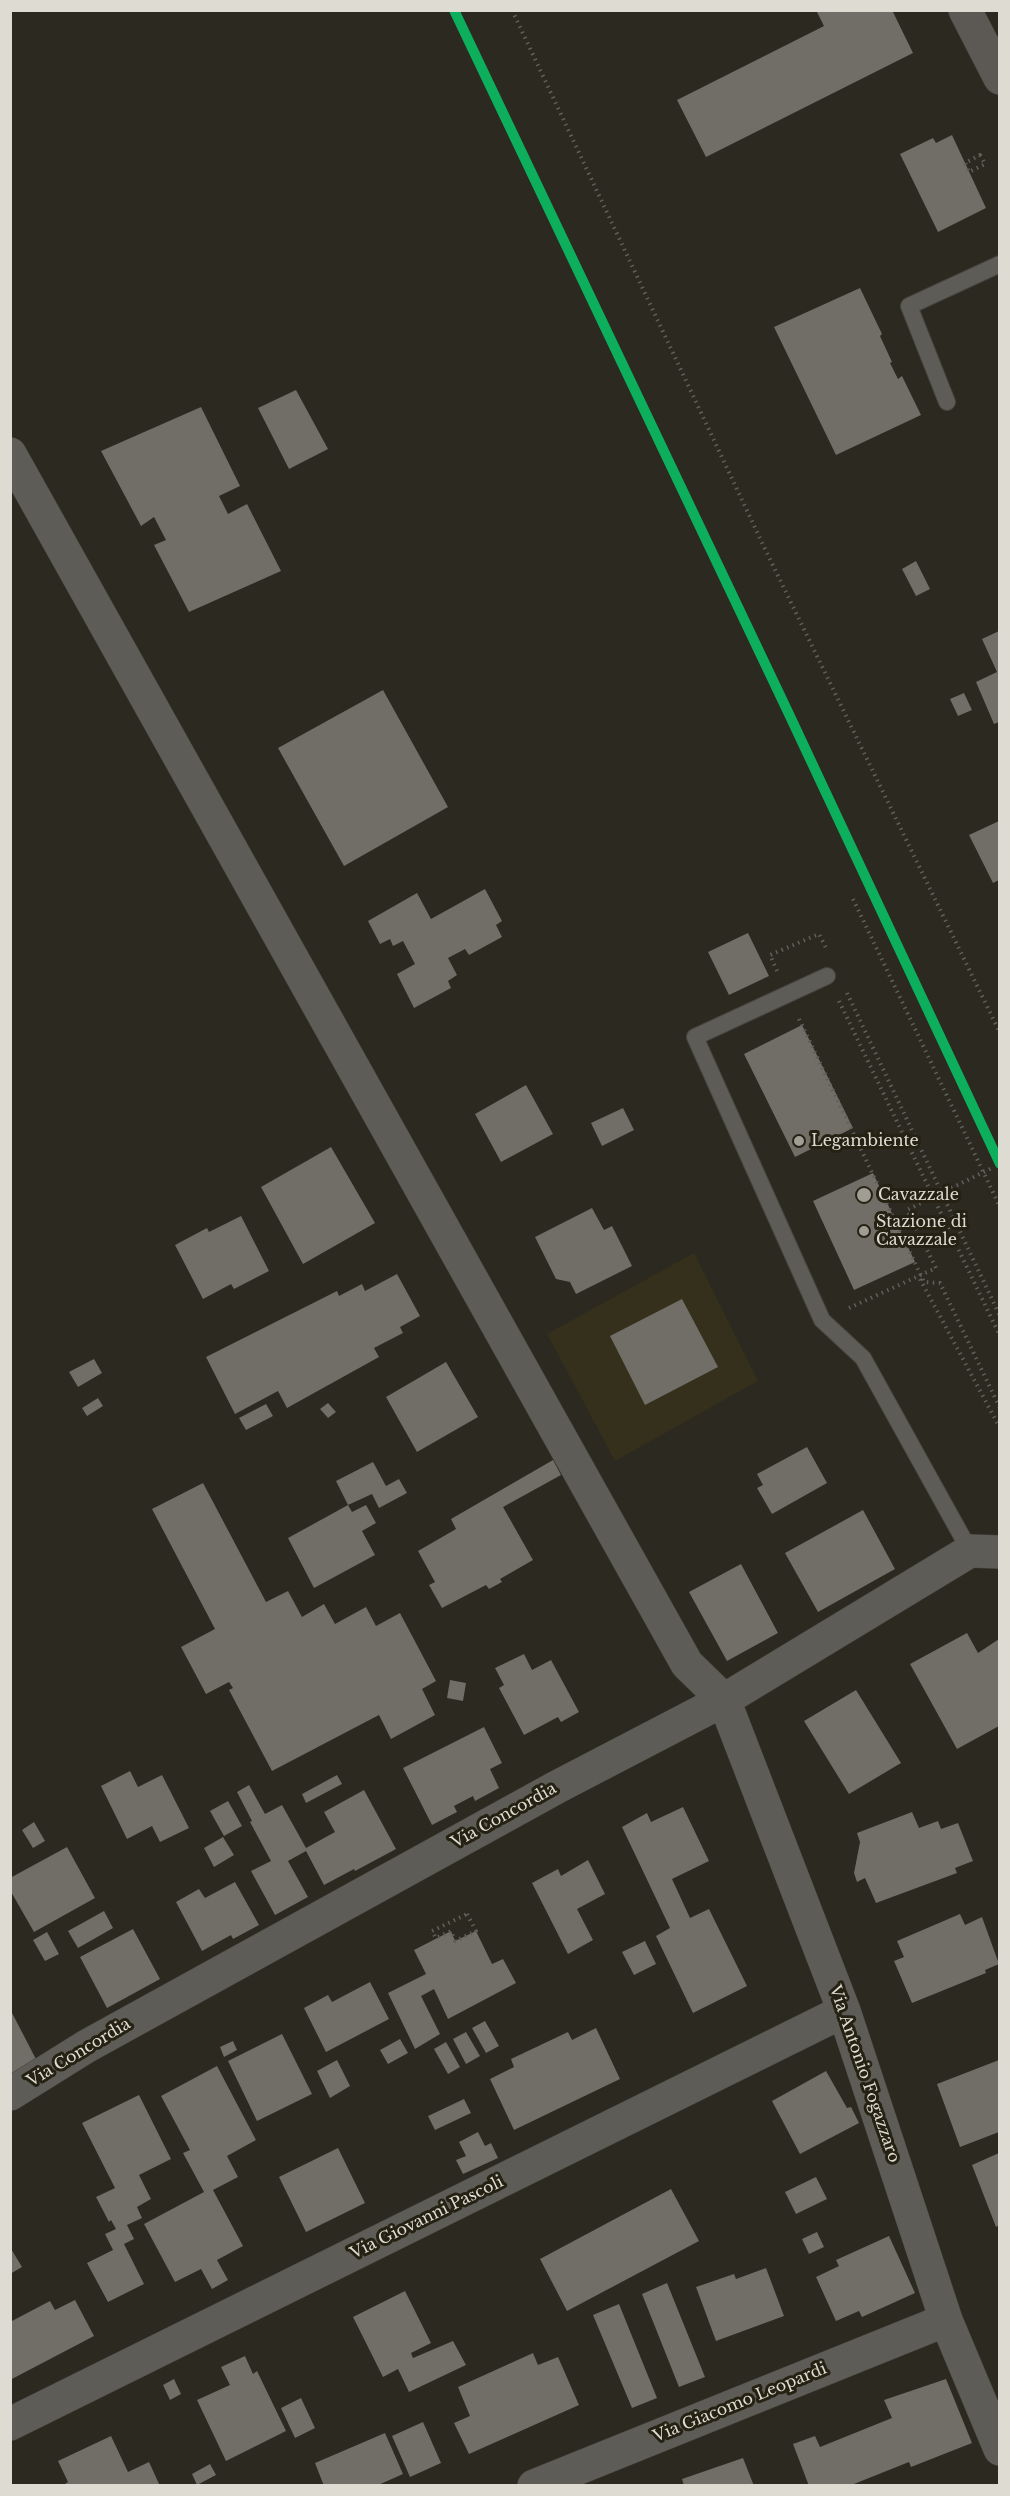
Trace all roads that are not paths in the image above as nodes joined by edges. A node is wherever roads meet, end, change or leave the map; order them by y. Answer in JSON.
{"nodes":[{"id":1,"x":966,"y":10,"type":"edge"},
{"id":2,"x":999,"y":76,"type":"edge"},
{"id":3,"x":999,"y":264,"type":"edge"},
{"id":4,"x":947,"y":402,"type":"dead end"},
{"id":5,"x":10,"y":454,"type":"edge"},
{"id":6,"x":827,"y":976,"type":"road end"},
{"id":7,"x":985,"y":1551,"type":"edge"},
{"id":8,"x":724,"y":1700,"type":"junction"},
{"id":9,"x":844,"y":2011,"type":"junction"},
{"id":10,"x":10,"y":2094,"type":"edge"},
{"id":11,"x":946,"y":2320,"type":"junction"},
{"id":12,"x":10,"y":2424,"type":"edge"},
{"id":13,"x":999,"y":2450,"type":"edge"},
{"id":14,"x":534,"y":2486,"type":"edge"}],
"edges":[{"from":1,"to":2,"type":"street"},
{"from":3,"to":4,"type":"lane"},
{"from":5,"to":8,"type":"street"},
{"from":6,"to":7,"type":"lane"},
{"from":7,"to":8,"type":"street","name":"Via Concordia"},
{"from":8,"to":9,"type":"street","name":"Via Antonio Fogazzaro"},
{"from":8,"to":10,"type":"street","name":"Via Concordia"},
{"from":9,"to":11,"type":"street","name":"Via Antonio Fogazzaro"},
{"from":9,"to":12,"type":"street","name":"Via Giovanni Pascoli"},
{"from":11,"to":13,"type":"street","name":"Via Antonio Fogazzaro"},
{"from":11,"to":14,"type":"street","name":"Via Giacomo Leopardi"}]}
